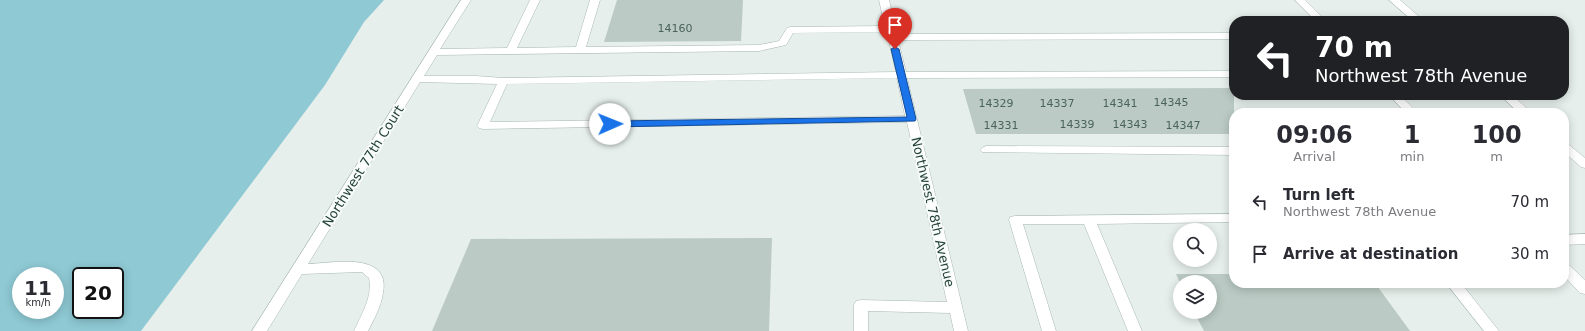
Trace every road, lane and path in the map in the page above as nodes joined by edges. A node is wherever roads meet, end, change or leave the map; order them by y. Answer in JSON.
{"nodes":[{"id":1,"x":466,"y":0,"type":"edge"},
{"id":2,"x":535,"y":0,"type":"edge"},
{"id":3,"x":595,"y":0,"type":"edge"},
{"id":4,"x":884,"y":0,"type":"edge"},
{"id":5,"x":1300,"y":0,"type":"edge"},
{"id":6,"x":1394,"y":0,"type":"edge"},
{"id":7,"x":1316,"y":16,"type":"edge"},
{"id":8,"x":1413,"y":16,"type":"edge"},
{"id":9,"x":891,"y":33,"type":"junction"},
{"id":10,"x":1229,"y":36,"type":"edge"},
{"id":11,"x":580,"y":50,"type":"junction"},
{"id":12,"x":511,"y":51,"type":"junction"},
{"id":13,"x":433,"y":52,"type":"junction"},
{"id":14,"x":1229,"y":74,"type":"edge"},
{"id":15,"x":901,"y":75,"type":"junction"},
{"id":16,"x":417,"y":79,"type":"junction"},
{"id":17,"x":503,"y":81,"type":"junction"},
{"id":18,"x":1399,"y":100,"type":"edge"},
{"id":19,"x":1511,"y":100,"type":"edge"},
{"id":20,"x":1407,"y":108,"type":"edge"},
{"id":21,"x":1520,"y":108,"type":"edge"},
{"id":22,"x":912,"y":119,"type":"junction"},
{"id":23,"x":986,"y":150,"type":"dead end"},
{"id":24,"x":1229,"y":150,"type":"edge"},
{"id":25,"x":1569,"y":150,"type":"edge"},
{"id":26,"x":1585,"y":164,"type":"edge"},
{"id":27,"x":1229,"y":218,"type":"edge"},
{"id":28,"x":1089,"y":219,"type":"junction"},
{"id":29,"x":1585,"y":239,"type":"edge"},
{"id":30,"x":1569,"y":240,"type":"edge"},
{"id":31,"x":298,"y":269,"type":"junction"},
{"id":32,"x":1569,"y":273,"type":"edge"},
{"id":33,"x":1457,"y":288,"type":"edge"},
{"id":34,"x":1585,"y":289,"type":"edge"},
{"id":35,"x":956,"y":308,"type":"junction"},
{"id":36,"x":259,"y":331,"type":"edge"},
{"id":37,"x":361,"y":331,"type":"edge"},
{"id":38,"x":861,"y":331,"type":"edge"},
{"id":39,"x":961,"y":331,"type":"edge"},
{"id":40,"x":1049,"y":331,"type":"edge"},
{"id":41,"x":1135,"y":331,"type":"edge"},
{"id":42,"x":1492,"y":331,"type":"edge"}],
"edges":[{"from":1,"to":13,"type":"street","name":"Northwest 77th Court"},
{"from":2,"to":12,"type":"street"},
{"from":3,"to":11,"type":"street"},
{"from":4,"to":9,"type":"street","name":"Northwest 78th Avenue"},
{"from":5,"to":7,"type":"street"},
{"from":6,"to":8,"type":"street"},
{"from":9,"to":10,"type":"street"},
{"from":9,"to":11,"type":"street"},
{"from":9,"to":15,"type":"street","name":"Northwest 78th Avenue"},
{"from":11,"to":12,"type":"street"},
{"from":12,"to":13,"type":"street"},
{"from":13,"to":16,"type":"street","name":"Northwest 77th Court"},
{"from":14,"to":15,"type":"street"},
{"from":15,"to":17,"type":"street"},
{"from":15,"to":22,"type":"street","name":"Northwest 78th Avenue"},
{"from":16,"to":17,"type":"street"},
{"from":16,"to":31,"type":"street","name":"Northwest 77th Court"},
{"from":17,"to":22,"type":"street"},
{"from":18,"to":20,"type":"street"},
{"from":19,"to":21,"type":"street"},
{"from":22,"to":35,"type":"street","name":"Northwest 78th Avenue"},
{"from":23,"to":24,"type":"street"},
{"from":25,"to":26,"type":"street"},
{"from":27,"to":28,"type":"street"},
{"from":28,"to":40,"type":"street"},
{"from":28,"to":41,"type":"street"},
{"from":29,"to":30,"type":"street"},
{"from":31,"to":36,"type":"street","name":"Northwest 77th Court"},
{"from":31,"to":37,"type":"street"},
{"from":32,"to":34,"type":"street"},
{"from":33,"to":42,"type":"street"},
{"from":35,"to":38,"type":"street"},
{"from":35,"to":39,"type":"street","name":"Northwest 78th Avenue"}]}
